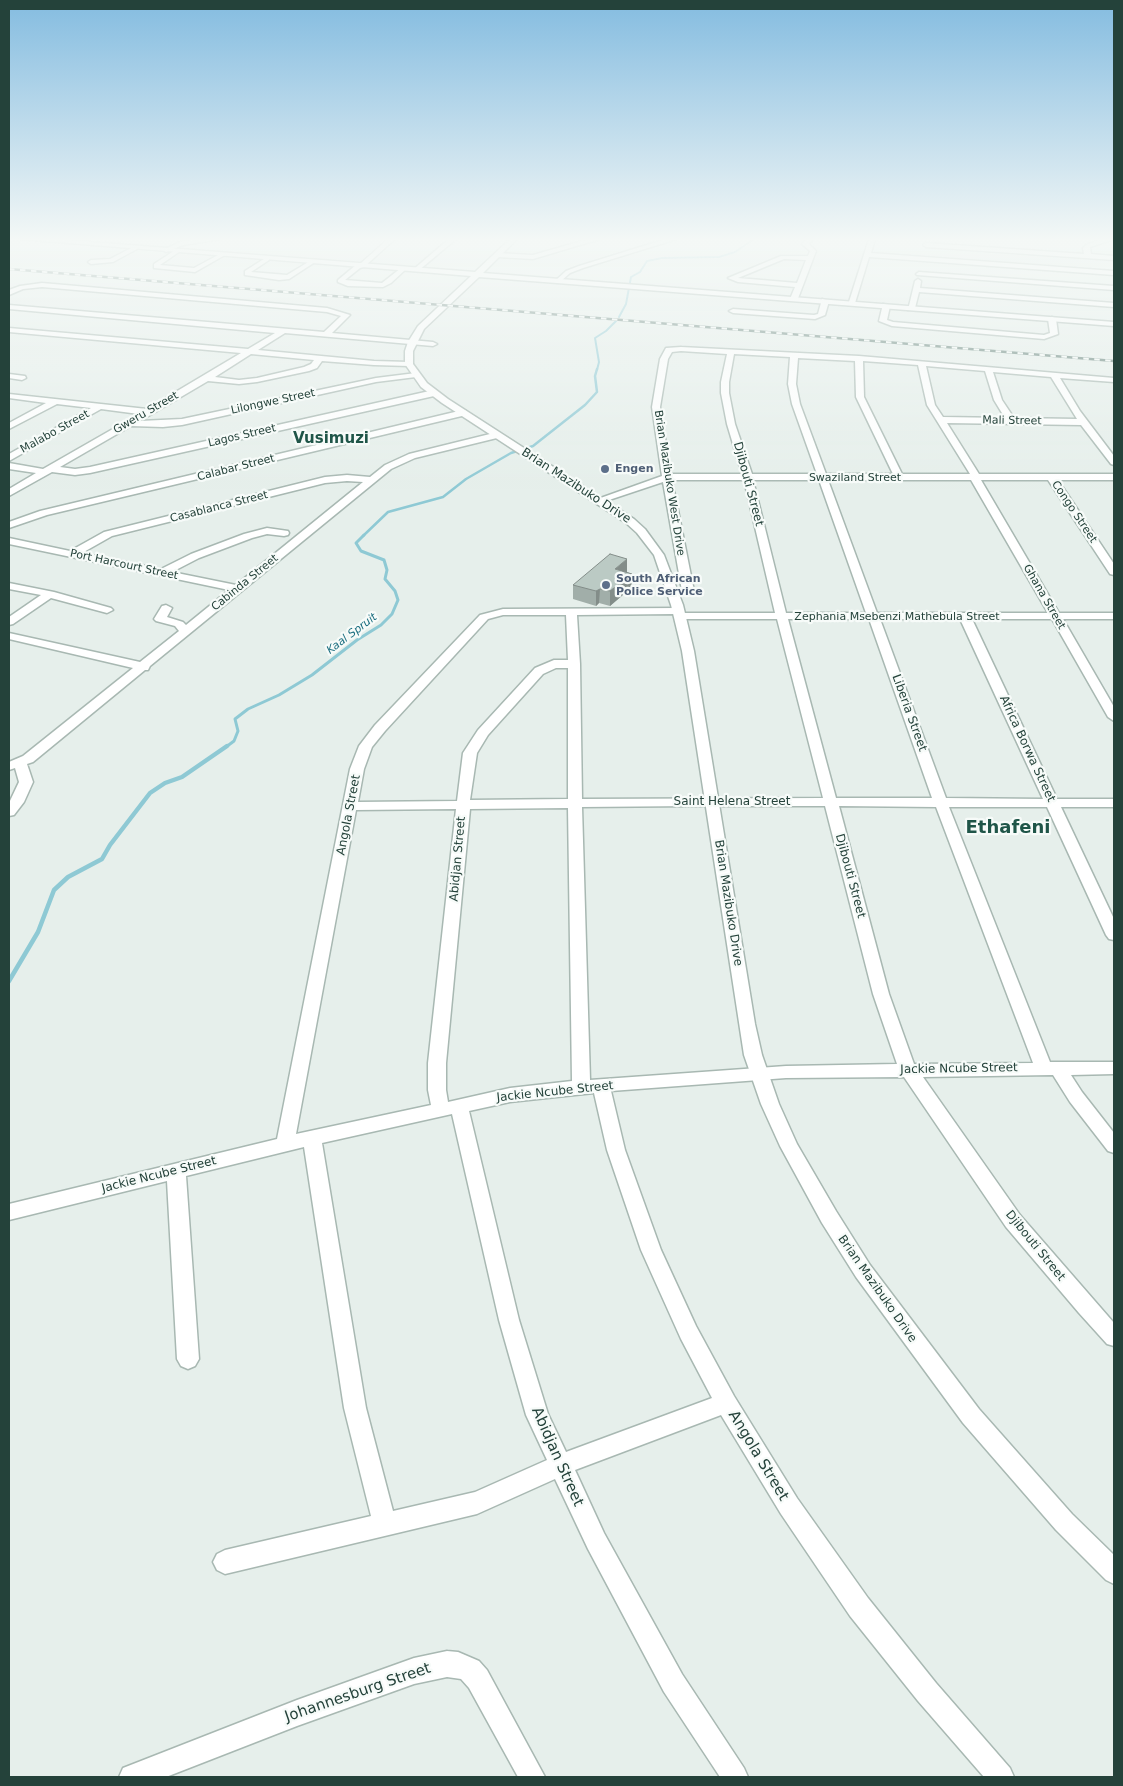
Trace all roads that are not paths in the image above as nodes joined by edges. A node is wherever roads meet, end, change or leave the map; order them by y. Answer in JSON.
{"nodes":[{"id":1,"x":184,"y":322,"type":"edge"},
{"id":2,"x":338,"y":322,"type":"edge"},
{"id":3,"x":427,"y":322,"type":"edge"},
{"id":4,"x":888,"y":322,"type":"edge"},
{"id":5,"x":1052,"y":322,"type":"edge"},
{"id":6,"x":1093,"y":322,"type":"edge"},
{"id":7,"x":1114,"y":324,"type":"edge"},
{"id":8,"x":9,"y":330,"type":"edge"},
{"id":9,"x":283,"y":331,"type":"junction"},
{"id":10,"x":325,"y":335,"type":"junction"},
{"id":11,"x":412,"y":342,"type":"junction"},
{"id":12,"x":433,"y":344,"type":"dead end"},
{"id":13,"x":250,"y":352,"type":"junction"},
{"id":14,"x":731,"y":352,"type":"junction"},
{"id":15,"x":794,"y":355,"type":"junction"},
{"id":16,"x":320,"y":358,"type":"junction"},
{"id":17,"x":859,"y":358,"type":"junction"},
{"id":18,"x":921,"y":363,"type":"junction"},
{"id":19,"x":410,"y":364,"type":"junction"},
{"id":20,"x":988,"y":369,"type":"junction"},
{"id":21,"x":416,"y":375,"type":"junction"},
{"id":22,"x":1054,"y":375,"type":"junction"},
{"id":23,"x":9,"y":376,"type":"edge"},
{"id":24,"x":22,"y":378,"type":"dead end"},
{"id":25,"x":207,"y":378,"type":"junction"},
{"id":26,"x":1114,"y":380,"type":"edge"},
{"id":27,"x":434,"y":393,"type":"junction"},
{"id":28,"x":10,"y":397,"type":"edge"},
{"id":29,"x":56,"y":401,"type":"junction"},
{"id":30,"x":101,"y":406,"type":"junction"},
{"id":31,"x":147,"y":412,"type":"junction"},
{"id":32,"x":463,"y":413,"type":"junction"},
{"id":33,"x":940,"y":420,"type":"junction"},
{"id":34,"x":1012,"y":421,"type":"junction"},
{"id":35,"x":1084,"y":422,"type":"junction"},
{"id":36,"x":129,"y":423,"type":"junction"},
{"id":37,"x":9,"y":426,"type":"edge"},
{"id":38,"x":503,"y":438,"type":"junction"},
{"id":39,"x":9,"y":458,"type":"edge"},
{"id":40,"x":1114,"y":462,"type":"edge"},
{"id":41,"x":9,"y":466,"type":"edge"},
{"id":42,"x":46,"y":471,"type":"junction"},
{"id":43,"x":668,"y":477,"type":"junction"},
{"id":44,"x":899,"y":477,"type":"junction"},
{"id":45,"x":1114,"y":477,"type":"edge"},
{"id":46,"x":748,"y":478,"type":"junction"},
{"id":47,"x":824,"y":478,"type":"junction"},
{"id":48,"x":976,"y":478,"type":"junction"},
{"id":49,"x":1050,"y":478,"type":"junction"},
{"id":50,"x":371,"y":480,"type":"junction"},
{"id":51,"x":9,"y":493,"type":"edge"},
{"id":52,"x":600,"y":500,"type":"junction"},
{"id":53,"x":9,"y":525,"type":"edge"},
{"id":54,"x":284,"y":533,"type":"dead end"},
{"id":55,"x":9,"y":541,"type":"edge"},
{"id":56,"x":72,"y":554,"type":"junction"},
{"id":57,"x":1114,"y":572,"type":"edge"},
{"id":58,"x":162,"y":573,"type":"junction"},
{"id":59,"x":9,"y":586,"type":"edge"},
{"id":60,"x":239,"y":589,"type":"junction"},
{"id":61,"x":688,"y":591,"type":"dead end"},
{"id":62,"x":50,"y":594,"type":"junction"},
{"id":63,"x":166,"y":608,"type":"dead end"},
{"id":64,"x":107,"y":610,"type":"dead end"},
{"id":65,"x":571,"y":612,"type":"junction"},
{"id":66,"x":679,"y":614,"type":"junction"},
{"id":67,"x":1055,"y":616,"type":"junction"},
{"id":68,"x":1114,"y":616,"type":"edge"},
{"id":69,"x":783,"y":617,"type":"junction"},
{"id":70,"x":874,"y":617,"type":"junction"},
{"id":71,"x":964,"y":617,"type":"junction"},
{"id":72,"x":9,"y":622,"type":"edge"},
{"id":73,"x":186,"y":631,"type":"junction"},
{"id":74,"x":9,"y":636,"type":"edge"},
{"id":75,"x":574,"y":664,"type":"junction"},
{"id":76,"x":144,"y":667,"type":"junction"},
{"id":77,"x":1114,"y":717,"type":"edge"},
{"id":78,"x":13,"y":765,"type":"edge"},
{"id":79,"x":712,"y":802,"type":"junction"},
{"id":80,"x":576,"y":803,"type":"junction"},
{"id":81,"x":831,"y":803,"type":"junction"},
{"id":82,"x":941,"y":803,"type":"junction"},
{"id":83,"x":1053,"y":803,"type":"junction"},
{"id":84,"x":463,"y":804,"type":"junction"},
{"id":85,"x":1114,"y":804,"type":"edge"},
{"id":86,"x":351,"y":806,"type":"junction"},
{"id":87,"x":9,"y":812,"type":"edge"},
{"id":88,"x":1114,"y":935,"type":"edge"},
{"id":89,"x":1050,"y":1068,"type":"junction"},
{"id":90,"x":1114,"y":1068,"type":"edge"},
{"id":91,"x":908,"y":1069,"type":"junction"},
{"id":92,"x":759,"y":1074,"type":"junction"},
{"id":93,"x":591,"y":1087,"type":"junction"},
{"id":94,"x":450,"y":1107,"type":"junction"},
{"id":95,"x":312,"y":1139,"type":"junction"},
{"id":96,"x":285,"y":1144,"type":"junction"},
{"id":97,"x":1114,"y":1146,"type":"edge"},
{"id":98,"x":176,"y":1170,"type":"junction"},
{"id":99,"x":9,"y":1212,"type":"edge"},
{"id":100,"x":1114,"y":1337,"type":"edge"},
{"id":101,"x":188,"y":1359,"type":"dead end"},
{"id":102,"x":726,"y":1403,"type":"junction"},
{"id":103,"x":560,"y":1465,"type":"junction"},
{"id":104,"x":386,"y":1525,"type":"junction"},
{"id":105,"x":225,"y":1562,"type":"dead end"},
{"id":106,"x":1114,"y":1572,"type":"edge"},
{"id":107,"x":132,"y":1777,"type":"edge"},
{"id":108,"x":532,"y":1777,"type":"edge"},
{"id":109,"x":735,"y":1777,"type":"edge"},
{"id":110,"x":1000,"y":1777,"type":"edge"}],
"edges":[{"from":1,"to":9,"type":"street"},
{"from":2,"to":10,"type":"street"},
{"from":3,"to":11,"type":"street"},
{"from":4,"to":5,"type":"street"},
{"from":6,"to":7,"type":"street"},
{"from":8,"to":13,"type":"street"},
{"from":9,"to":10,"type":"street"},
{"from":9,"to":13,"type":"street","name":"Gweru Street"},
{"from":10,"to":11,"type":"street"},
{"from":11,"to":12,"type":"street"},
{"from":11,"to":19,"type":"street"},
{"from":13,"to":16,"type":"street"},
{"from":13,"to":25,"type":"street","name":"Gweru Street"},
{"from":14,"to":15,"type":"street"},
{"from":14,"to":43,"type":"street","name":"Brian Mazibuko West Drive"},
{"from":14,"to":46,"type":"street","name":"Djibouti Street"},
{"from":15,"to":17,"type":"street"},
{"from":15,"to":47,"type":"street","name":"Liberia Street"},
{"from":16,"to":19,"type":"street"},
{"from":16,"to":25,"type":"street"},
{"from":17,"to":18,"type":"street"},
{"from":17,"to":44,"type":"street"},
{"from":18,"to":20,"type":"street"},
{"from":18,"to":33,"type":"street","name":"Ghana Street"},
{"from":19,"to":21,"type":"street","name":"Brian Mazibuko Drive"},
{"from":20,"to":22,"type":"street"},
{"from":20,"to":34,"type":"street"},
{"from":21,"to":27,"type":"street","name":"Brian Mazibuko Drive"},
{"from":21,"to":36,"type":"street","name":"Lilongwe Street"},
{"from":22,"to":26,"type":"street"},
{"from":22,"to":35,"type":"street"},
{"from":23,"to":24,"type":"street"},
{"from":25,"to":31,"type":"street","name":"Gweru Street"},
{"from":27,"to":32,"type":"street","name":"Brian Mazibuko Drive"},
{"from":27,"to":42,"type":"street","name":"Lagos Street"},
{"from":28,"to":29,"type":"street"},
{"from":29,"to":30,"type":"street"},
{"from":29,"to":37,"type":"street"},
{"from":30,"to":31,"type":"street"},
{"from":30,"to":39,"type":"street","name":"Malabo Street"},
{"from":31,"to":36,"type":"street","name":"Gweru Street"},
{"from":32,"to":38,"type":"street","name":"Brian Mazibuko Drive"},
{"from":32,"to":53,"type":"street","name":"Calabar Street"},
{"from":33,"to":34,"type":"street","name":"Mali Street"},
{"from":33,"to":48,"type":"street","name":"Ghana Street"},
{"from":34,"to":35,"type":"street","name":"Mali Street"},
{"from":35,"to":40,"type":"street"},
{"from":36,"to":42,"type":"street","name":"Gweru Street"},
{"from":38,"to":50,"type":"street","name":"Cabinda Street"},
{"from":38,"to":52,"type":"street","name":"Brian Mazibuko Drive"},
{"from":41,"to":42,"type":"street","name":"Lagos Street"},
{"from":42,"to":51,"type":"street","name":"Gweru Street"},
{"from":43,"to":46,"type":"street","name":"Swaziland Street"},
{"from":43,"to":52,"type":"street","name":"Swaziland Street"},
{"from":43,"to":61,"type":"street","name":"Brian Mazibuko West Drive"},
{"from":44,"to":47,"type":"street","name":"Swaziland Street"},
{"from":44,"to":48,"type":"street","name":"Swaziland Street"},
{"from":45,"to":49,"type":"street","name":"Swaziland Street"},
{"from":46,"to":47,"type":"street","name":"Swaziland Street"},
{"from":46,"to":69,"type":"street","name":"Djibouti Street"},
{"from":47,"to":70,"type":"street","name":"Liberia Street"},
{"from":48,"to":49,"type":"street","name":"Swaziland Street"},
{"from":48,"to":67,"type":"street","name":"Ghana Street"},
{"from":49,"to":57,"type":"street","name":"Congo Street"},
{"from":50,"to":56,"type":"street","name":"Casablanca Street"},
{"from":50,"to":60,"type":"street","name":"Cabinda Street"},
{"from":52,"to":66,"type":"street","name":"Brian Mazibuko Drive"},
{"from":54,"to":58,"type":"street"},
{"from":55,"to":56,"type":"street","name":"Port Harcourt Street"},
{"from":56,"to":58,"type":"street","name":"Port Harcourt Street"},
{"from":58,"to":60,"type":"street","name":"Port Harcourt Street"},
{"from":59,"to":62,"type":"street"},
{"from":60,"to":73,"type":"street","name":"Cabinda Street"},
{"from":62,"to":64,"type":"street"},
{"from":62,"to":72,"type":"street"},
{"from":63,"to":73,"type":"street"},
{"from":65,"to":66,"type":"street","name":"Angola Street"},
{"from":65,"to":75,"type":"street","name":"Angola Street"},
{"from":65,"to":86,"type":"street","name":"Angola Street"},
{"from":66,"to":69,"type":"street","name":"Zephania Msebenzi Mathebula Street"},
{"from":66,"to":79,"type":"street","name":"Brian Mazibuko Drive"},
{"from":67,"to":68,"type":"street","name":"Zephania Msebenzi Mathebula Street"},
{"from":67,"to":71,"type":"street","name":"Zephania Msebenzi Mathebula Street"},
{"from":67,"to":77,"type":"street","name":"Ghana Street"},
{"from":69,"to":70,"type":"street","name":"Zephania Msebenzi Mathebula Street"},
{"from":69,"to":81,"type":"street","name":"Djibouti Street"},
{"from":70,"to":71,"type":"street","name":"Zephania Msebenzi Mathebula Street"},
{"from":70,"to":82,"type":"street","name":"Liberia Street"},
{"from":71,"to":83,"type":"street","name":"Africa Borwa Street"},
{"from":73,"to":76,"type":"street","name":"Cabinda Street"},
{"from":74,"to":76,"type":"street"},
{"from":75,"to":80,"type":"street","name":"Angola Street"},
{"from":75,"to":84,"type":"street","name":"Abidjan Street"},
{"from":76,"to":78,"type":"street","name":"Cabinda Street"},
{"from":78,"to":87,"type":"street"},
{"from":79,"to":80,"type":"street","name":"Saint Helena Street"},
{"from":79,"to":81,"type":"street","name":"Saint Helena Street"},
{"from":79,"to":92,"type":"street","name":"Brian Mazibuko Drive"},
{"from":80,"to":84,"type":"street","name":"Saint Helena Street"},
{"from":80,"to":93,"type":"street","name":"Angola Street"},
{"from":81,"to":82,"type":"street","name":"Saint Helena Street"},
{"from":81,"to":91,"type":"street","name":"Djibouti Street"},
{"from":82,"to":83,"type":"street","name":"Saint Helena Street"},
{"from":82,"to":89,"type":"street","name":"Liberia Street"},
{"from":83,"to":85,"type":"street","name":"Saint Helena Street"},
{"from":83,"to":88,"type":"street","name":"Africa Borwa Street"},
{"from":84,"to":86,"type":"street","name":"Saint Helena Street"},
{"from":84,"to":94,"type":"street","name":"Abidjan Street"},
{"from":86,"to":96,"type":"street","name":"Angola Street"},
{"from":89,"to":90,"type":"street","name":"Jackie Ncube Street"},
{"from":89,"to":91,"type":"street","name":"Jackie Ncube Street"},
{"from":89,"to":97,"type":"street","name":"Liberia Street"},
{"from":91,"to":92,"type":"street","name":"Jackie Ncube Street"},
{"from":91,"to":100,"type":"street","name":"Djibouti Street"},
{"from":92,"to":93,"type":"street","name":"Jackie Ncube Street"},
{"from":92,"to":106,"type":"street","name":"Brian Mazibuko Drive"},
{"from":93,"to":94,"type":"street","name":"Jackie Ncube Street"},
{"from":93,"to":102,"type":"street","name":"Angola Street"},
{"from":94,"to":95,"type":"street","name":"Jackie Ncube Street"},
{"from":94,"to":103,"type":"street","name":"Abidjan Street"},
{"from":95,"to":96,"type":"street","name":"Jackie Ncube Street"},
{"from":95,"to":104,"type":"street"},
{"from":96,"to":98,"type":"street","name":"Jackie Ncube Street"},
{"from":98,"to":99,"type":"street","name":"Jackie Ncube Street"},
{"from":98,"to":101,"type":"street"},
{"from":102,"to":103,"type":"street"},
{"from":102,"to":110,"type":"street","name":"Angola Street"},
{"from":103,"to":104,"type":"street"},
{"from":103,"to":109,"type":"street","name":"Abidjan Street"},
{"from":104,"to":105,"type":"street"},
{"from":107,"to":108,"type":"street","name":"Johannesburg Street"}]}
